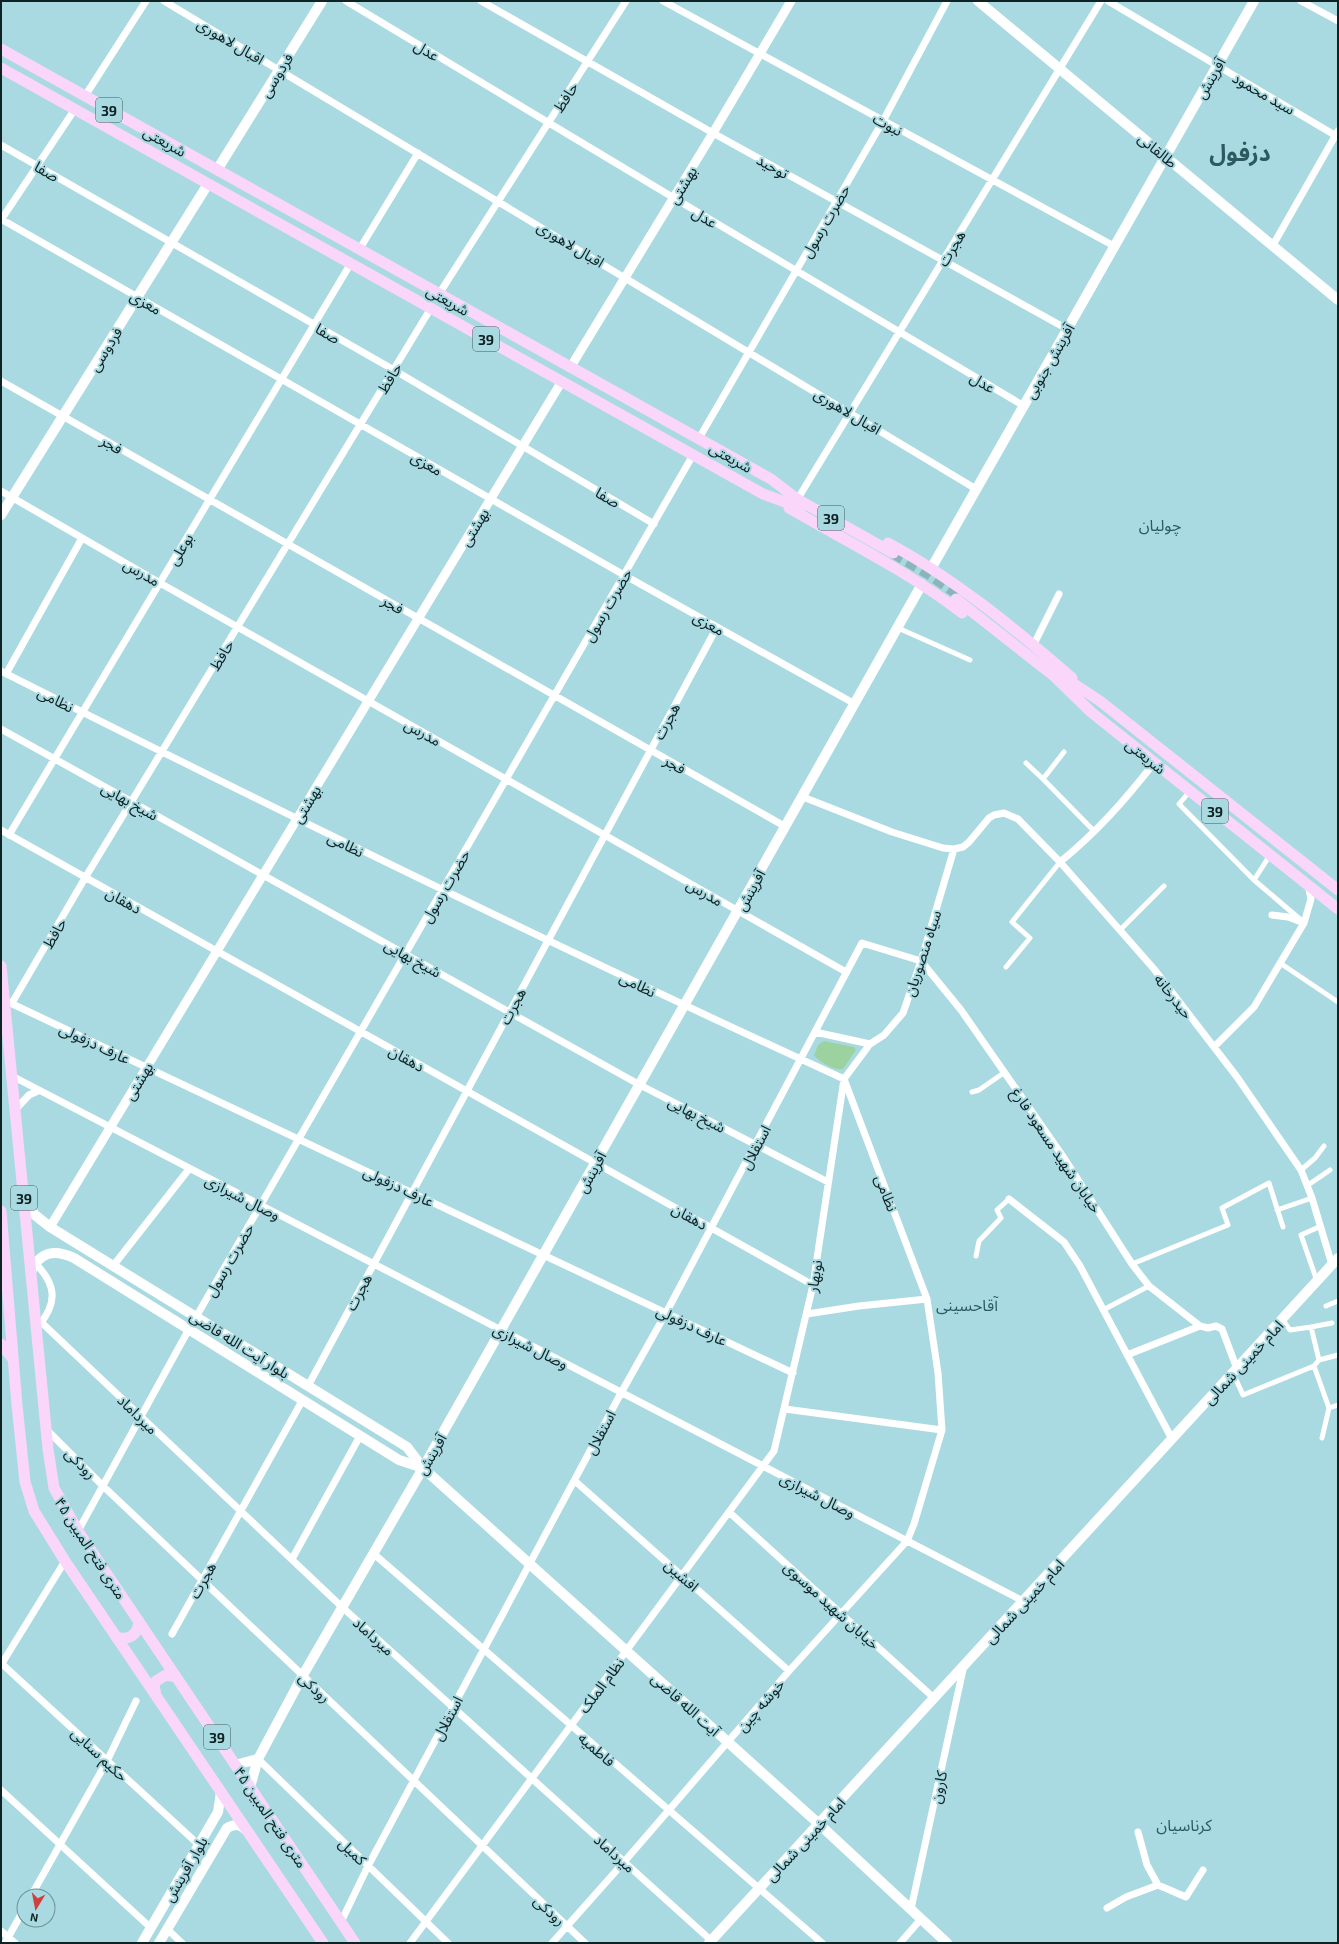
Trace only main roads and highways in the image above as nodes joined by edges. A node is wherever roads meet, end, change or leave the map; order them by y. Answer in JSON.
{"nodes":[{"id":1,"x":322,"y":1,"type":"edge"},
{"id":2,"x":978,"y":1,"type":"edge"},
{"id":3,"x":1254,"y":1,"type":"edge"},
{"id":4,"x":1,"y":49,"type":"edge"},
{"id":5,"x":1,"y":68,"type":"edge"},
{"id":6,"x":1165,"y":155,"type":"junction"},
{"id":7,"x":217,"y":170,"type":"junction"},
{"id":8,"x":208,"y":184,"type":"junction"},
{"id":9,"x":1338,"y":300,"type":"edge"},
{"id":10,"x":771,"y":479,"type":"junction"},
{"id":11,"x":1,"y":515,"type":"edge"},
{"id":12,"x":893,"y":555,"type":"junction"},
{"id":13,"x":932,"y":568,"type":"junction"},
{"id":14,"x":922,"y":584,"type":"junction"},
{"id":15,"x":956,"y":596,"type":"junction"},
{"id":16,"x":1100,"y":702,"type":"junction"},
{"id":17,"x":1338,"y":890,"type":"edge"},
{"id":18,"x":1338,"y":909,"type":"edge"},
{"id":19,"x":1,"y":966,"type":"edge"},
{"id":20,"x":5,"y":997,"type":"edge"},
{"id":21,"x":24,"y":1196,"type":"junction"},
{"id":22,"x":1,"y":1211,"type":"edge"},
{"id":23,"x":2,"y":1237,"type":"edge"},
{"id":24,"x":1335,"y":1262,"type":"edge"},
{"id":25,"x":33,"y":1267,"type":"junction"},
{"id":26,"x":196,"y":1317,"type":"junction"},
{"id":27,"x":189,"y":1330,"type":"junction"},
{"id":28,"x":1,"y":1344,"type":"edge"},
{"id":29,"x":13,"y":1358,"type":"junction"},
{"id":30,"x":423,"y":1468,"type":"junction"},
{"id":31,"x":139,"y":1621,"type":"junction"},
{"id":32,"x":116,"y":1637,"type":"junction"},
{"id":33,"x":176,"y":1677,"type":"junction"},
{"id":34,"x":157,"y":1696,"type":"junction"},
{"id":35,"x":258,"y":1760,"type":"junction"},
{"id":36,"x":235,"y":1765,"type":"junction"},
{"id":37,"x":250,"y":1787,"type":"junction"},
{"id":38,"x":221,"y":1792,"type":"junction"},
{"id":39,"x":215,"y":1817,"type":"junction"},
{"id":40,"x":819,"y":1824,"type":"junction"},
{"id":41,"x":227,"y":1828,"type":"junction"},
{"id":42,"x":247,"y":1831,"type":"junction"},
{"id":43,"x":711,"y":1942,"type":"edge"},
{"id":44,"x":142,"y":1943,"type":"edge"},
{"id":45,"x":159,"y":1943,"type":"edge"},
{"id":46,"x":323,"y":1943,"type":"edge"},
{"id":47,"x":355,"y":1943,"type":"edge"},
{"id":48,"x":947,"y":1943,"type":"edge"}],
"edges":[{"from":1,"to":7,"type":"main road","name":"فردوسی"},
{"from":2,"to":6,"type":"main road","name":"طالقانی"},
{"from":3,"to":6,"type":"main road","name":"آفرینش"},
{"from":4,"to":7,"type":"main road","name":"شریعتی","number":"39"},
{"from":5,"to":8,"type":"main road","name":"شریعتی","number":"39"},
{"from":6,"to":9,"type":"main road","name":"طالقانی"},
{"from":6,"to":13,"type":"main road","name":"آفرینش جنوبی"},
{"from":7,"to":8,"type":"main road"},
{"from":7,"to":10,"type":"main road","name":"شریعتی","number":"39"},
{"from":8,"to":11,"type":"main road","name":"فردوسی"},
{"from":8,"to":12,"type":"main road","name":"شریعتی","number":"39"},
{"from":10,"to":12,"type":"main road"},
{"from":10,"to":12,"type":"main road","name":"شریعتی","number":"39"},
{"from":12,"to":13,"type":"main road"},
{"from":12,"to":14,"type":"main road"},
{"from":13,"to":14,"type":"main road"},
{"from":13,"to":15,"type":"main road"},
{"from":14,"to":15,"type":"main road"},
{"from":14,"to":30,"type":"main road","name":"آفرینش"},
{"from":15,"to":16,"type":"main road","name":"شریعتی","number":"39"},
{"from":15,"to":16,"type":"main road"},
{"from":15,"to":18,"type":"main road","name":"شریعتی","number":"39"},
{"from":16,"to":17,"type":"main road","name":"شریعتی","number":"39"},
{"from":19,"to":20,"type":"main road","name":"۴۵ متری فتح المبین","number":"39"},
{"from":20,"to":21,"type":"main road","name":"۴۵ متری فتح المبین","number":"39"},
{"from":21,"to":25,"type":"main road","name":"۴۵ متری فتح المبین","number":"39"},
{"from":21,"to":26,"type":"main road","name":"بلوار آیت الله قاضی"},
{"from":22,"to":23,"type":"main road","name":"۴۵ متری فتح المبین","number":"39"},
{"from":23,"to":29,"type":"main road","name":"۴۵ متری فتح المبین","number":"39"},
{"from":24,"to":40,"type":"main road","name":"امام خمینی شمالی"},
{"from":25,"to":27,"type":"main road","name":"بلوار آیت الله قاضی"},
{"from":25,"to":31,"type":"main road","name":"۴۵ متری فتح المبین","number":"39"},
{"from":26,"to":27,"type":"main road"},
{"from":26,"to":30,"type":"main road","name":"بلوار آیت الله قاضی"},
{"from":27,"to":30,"type":"main road","name":"بلوار آیت الله قاضی"},
{"from":28,"to":29,"type":"main road"},
{"from":29,"to":32,"type":"main road","name":"۴۵ متری فتح المبین","number":"39"},
{"from":30,"to":35,"type":"main road","name":"آفرینش"},
{"from":30,"to":40,"type":"main road","name":"آیت الله قاضی"},
{"from":31,"to":32,"type":"main road"},
{"from":31,"to":33,"type":"main road","name":"۴۵ متری فتح المبین","number":"39"},
{"from":32,"to":34,"type":"main road","name":"۴۵ متری فتح المبین","number":"39"},
{"from":33,"to":34,"type":"main road"},
{"from":33,"to":36,"type":"main road","name":"۴۵ متری فتح المبین","number":"39"},
{"from":34,"to":38,"type":"main road","name":"۴۵ متری فتح المبین","number":"39"},
{"from":35,"to":36,"type":"main road"},
{"from":35,"to":37,"type":"main road","name":"آفرینش"},
{"from":36,"to":37,"type":"main road","name":"۴۵ متری فتح المبین","number":"39"},
{"from":37,"to":47,"type":"main road","name":"۴۵ متری فتح المبین","number":"39"},
{"from":38,"to":39,"type":"main road","name":"بلوار آفرینش"},
{"from":38,"to":42,"type":"main road","name":"۴۵ متری فتح المبین","number":"39"},
{"from":39,"to":41,"type":"main road"},
{"from":39,"to":44,"type":"main road","name":"بلوار آفرینش"},
{"from":40,"to":43,"type":"main road","name":"امام خمینی شمالی"},
{"from":40,"to":48,"type":"main road","name":"آیت الله قاضی"},
{"from":41,"to":42,"type":"main road","name":"بلوار آفرینش"},
{"from":41,"to":45,"type":"main road","name":"بلوار آفرینش"},
{"from":42,"to":46,"type":"main road","name":"۴۵ متری فتح المبین","number":"39"}]}
